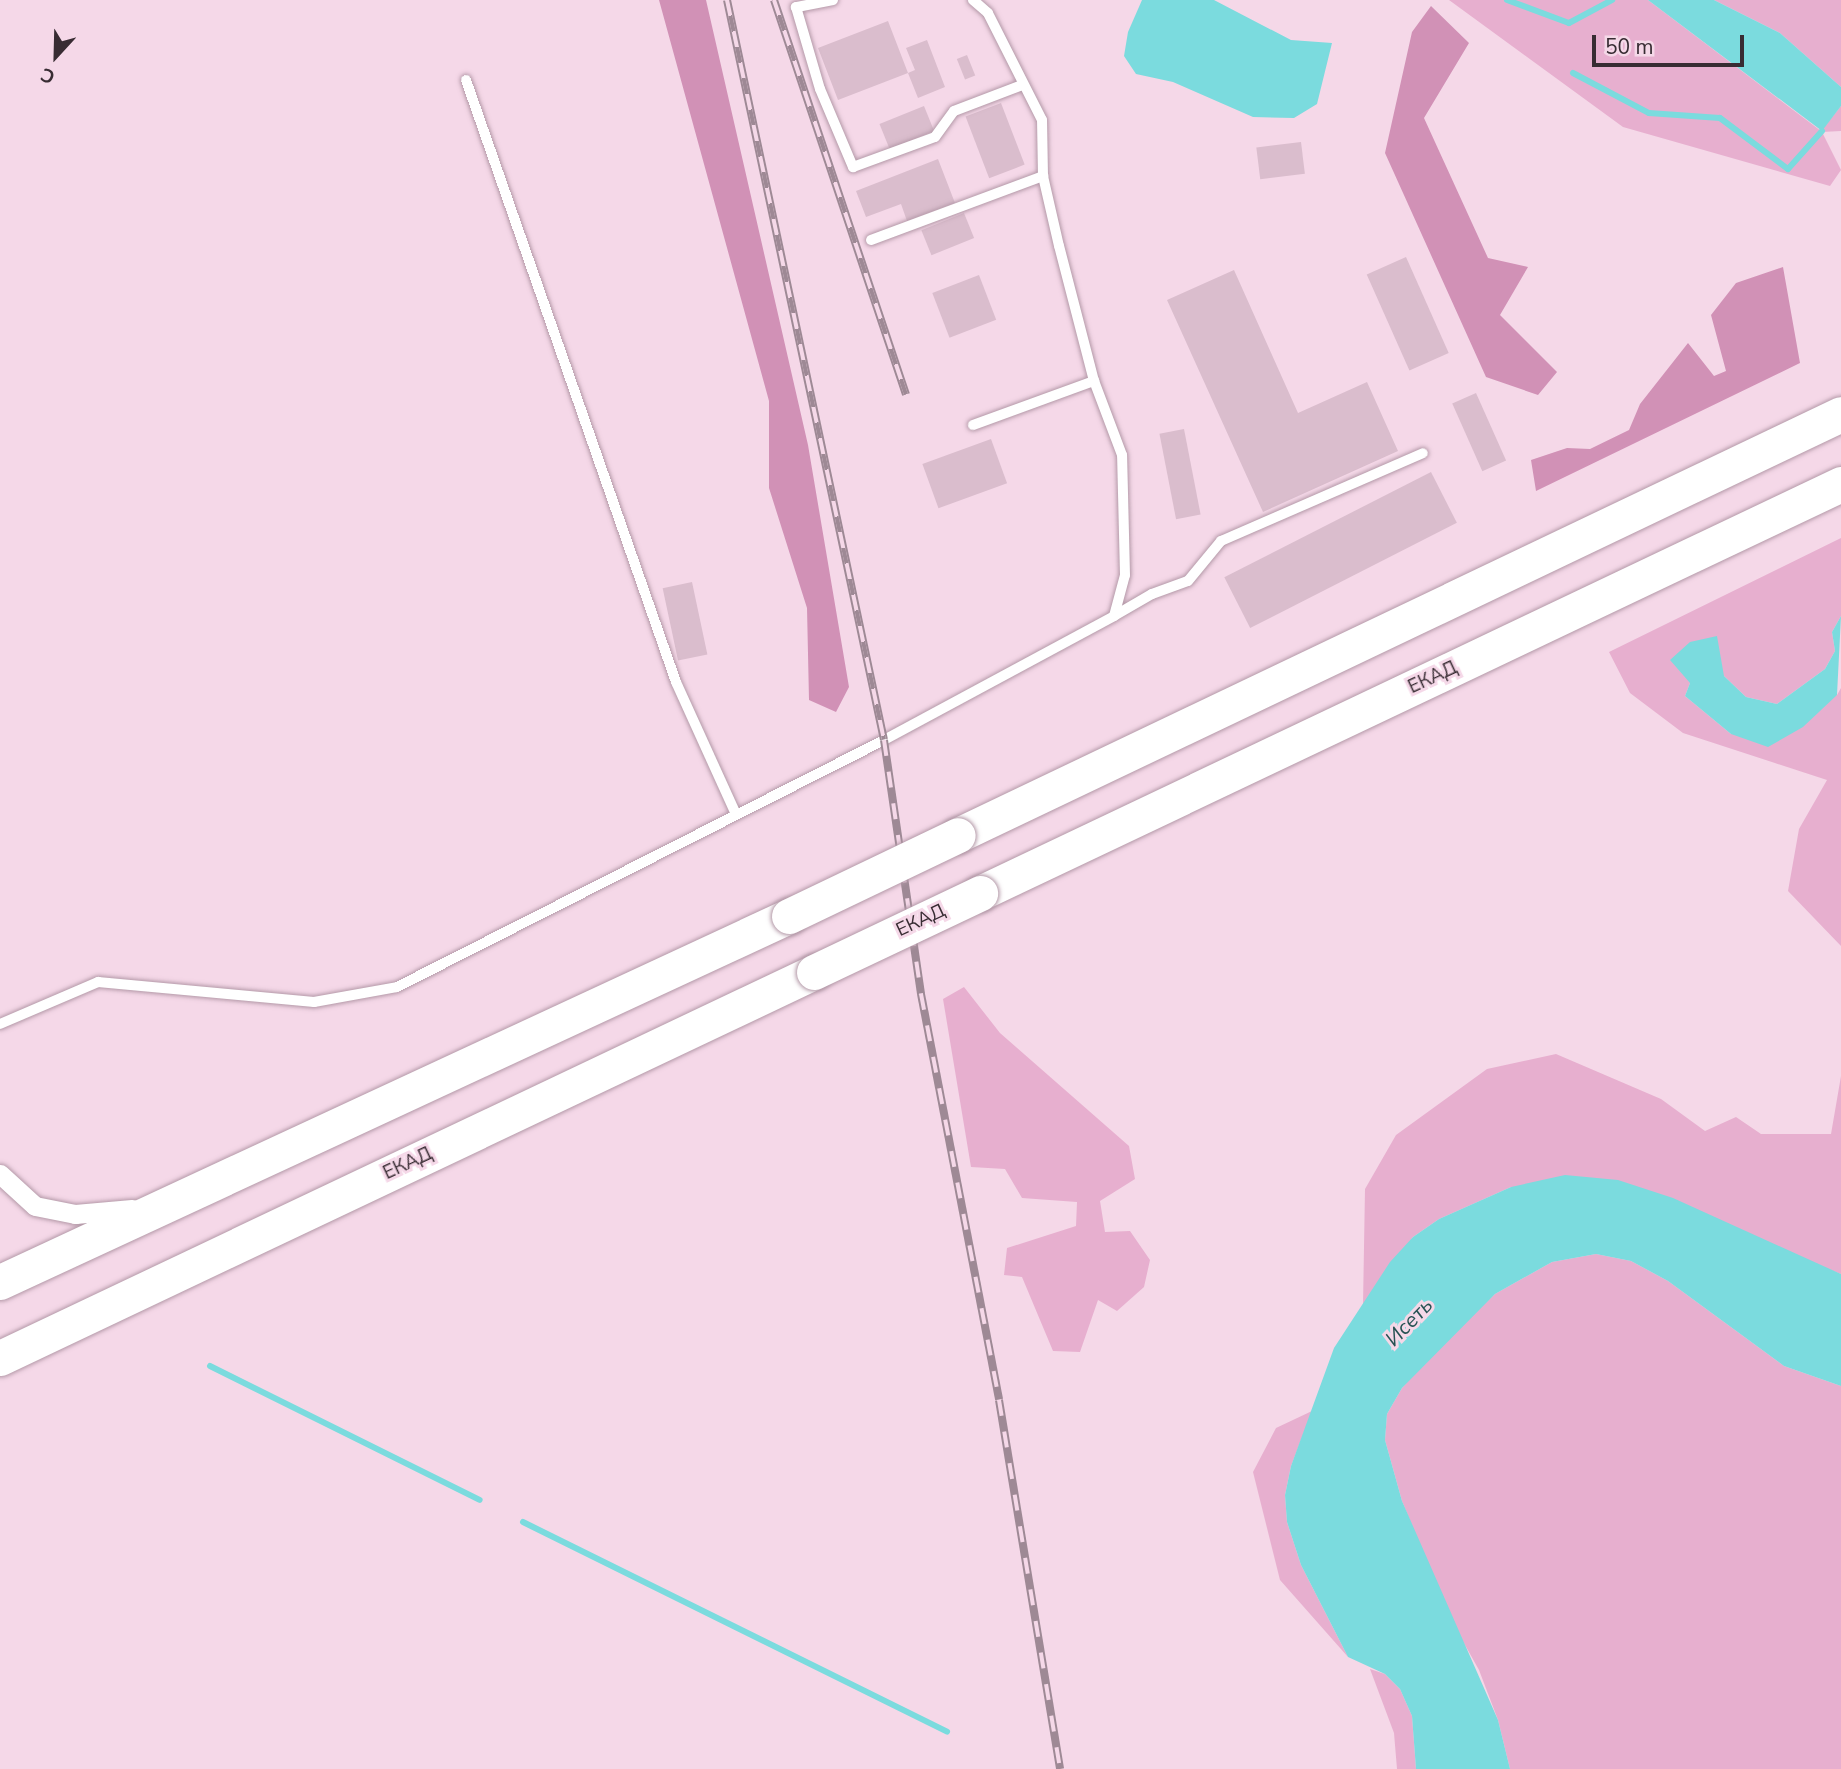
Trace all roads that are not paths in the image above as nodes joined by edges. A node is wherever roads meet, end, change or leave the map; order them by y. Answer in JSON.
{"nodes":[{"id":1,"x":833,"y":0,"type":"edge"},
{"id":2,"x":973,"y":0,"type":"edge"},
{"id":3,"x":466,"y":80,"type":"dead end"},
{"id":4,"x":1022,"y":85,"type":"junction"},
{"id":5,"x":1043,"y":176,"type":"junction"},
{"id":6,"x":871,"y":240,"type":"dead end"},
{"id":7,"x":1094,"y":381,"type":"junction"},
{"id":8,"x":1841,"y":414,"type":"edge"},
{"id":9,"x":973,"y":425,"type":"dead end"},
{"id":10,"x":1423,"y":453,"type":"dead end"},
{"id":11,"x":1841,"y":484,"type":"edge"},
{"id":12,"x":1114,"y":616,"type":"junction"},
{"id":13,"x":736,"y":814,"type":"junction"},
{"id":14,"x":0,"y":1024,"type":"edge"},
{"id":15,"x":0,"y":1174,"type":"edge"},
{"id":16,"x":175,"y":1202,"type":"junction"},
{"id":17,"x":0,"y":1282,"type":"edge"},
{"id":18,"x":0,"y":1358,"type":"edge"}],
"edges":[{"from":1,"to":4,"type":"lane"},
{"from":2,"to":4,"type":"lane"},
{"from":3,"to":13,"type":"lane"},
{"from":4,"to":5,"type":"lane"},
{"from":5,"to":6,"type":"lane"},
{"from":5,"to":7,"type":"lane"},
{"from":7,"to":9,"type":"lane"},
{"from":7,"to":12,"type":"lane"},
{"from":8,"to":16,"type":"highway","bridge":true},
{"from":10,"to":12,"type":"lane"},
{"from":11,"to":18,"type":"highway","name":"ЕКАД","bridge":true},
{"from":12,"to":13,"type":"lane"},
{"from":13,"to":14,"type":"lane"},
{"from":15,"to":16,"type":"street"},
{"from":16,"to":17,"type":"highway"}]}
